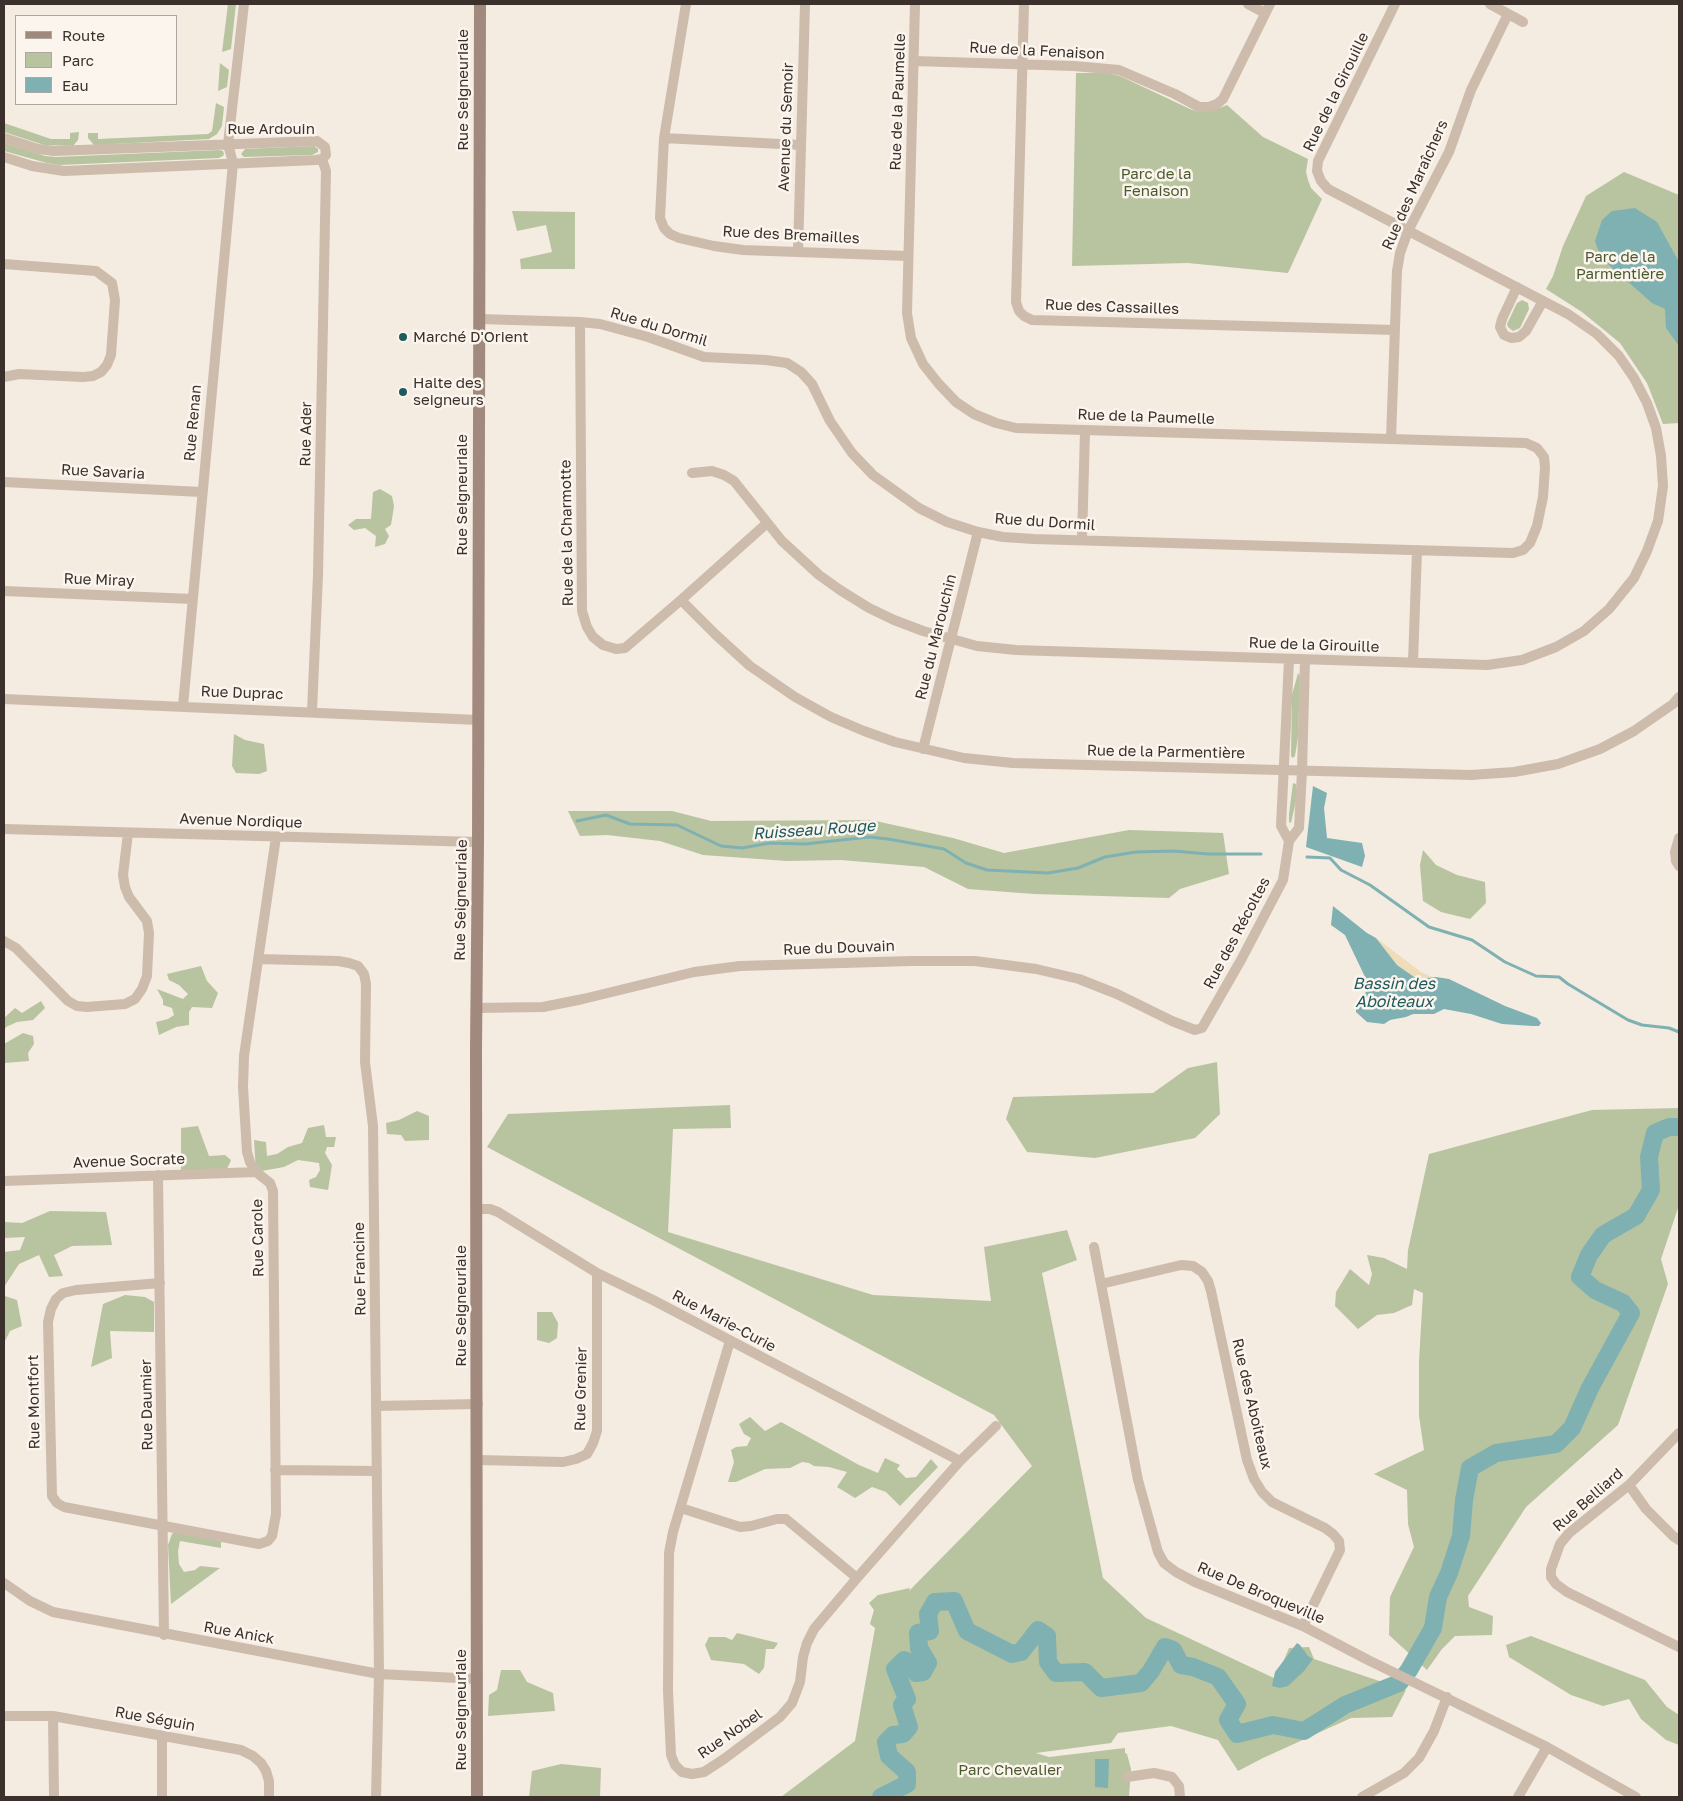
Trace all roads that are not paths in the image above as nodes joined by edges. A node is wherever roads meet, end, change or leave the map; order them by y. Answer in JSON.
{"nodes":[{"id":1,"x":244,"y":4,"type":"edge"},
{"id":2,"x":480,"y":4,"type":"edge"},
{"id":3,"x":686,"y":4,"type":"edge"},
{"id":4,"x":805,"y":4,"type":"edge"},
{"id":5,"x":916,"y":4,"type":"edge"},
{"id":6,"x":1024,"y":4,"type":"edge"},
{"id":7,"x":1248,"y":4,"type":"edge"},
{"id":8,"x":1395,"y":4,"type":"edge"},
{"id":9,"x":1490,"y":4,"type":"edge"},
{"id":10,"x":1268,"y":8,"type":"edge"},
{"id":11,"x":1508,"y":14,"type":"junction"},
{"id":12,"x":1523,"y":22,"type":"dead end"},
{"id":13,"x":914,"y":62,"type":"junction"},
{"id":14,"x":1023,"y":65,"type":"junction"},
{"id":15,"x":4,"y":138,"type":"edge"},
{"id":16,"x":664,"y":138,"type":"junction"},
{"id":17,"x":228,"y":144,"type":"junction"},
{"id":18,"x":800,"y":145,"type":"junction"},
{"id":19,"x":4,"y":157,"type":"edge"},
{"id":20,"x":322,"y":159,"type":"junction"},
{"id":21,"x":233,"y":163,"type":"junction"},
{"id":22,"x":1408,"y":231,"type":"junction"},
{"id":23,"x":798,"y":252,"type":"junction"},
{"id":24,"x":908,"y":256,"type":"junction"},
{"id":25,"x":4,"y":264,"type":"edge"},
{"id":26,"x":1517,"y":287,"type":"junction"},
{"id":27,"x":1543,"y":301,"type":"junction"},
{"id":28,"x":479,"y":319,"type":"junction"},
{"id":29,"x":580,"y":322,"type":"junction"},
{"id":30,"x":1395,"y":330,"type":"junction"},
{"id":31,"x":4,"y":378,"type":"edge"},
{"id":32,"x":1085,"y":431,"type":"junction"},
{"id":33,"x":1391,"y":439,"type":"junction"},
{"id":34,"x":692,"y":473,"type":"dead end"},
{"id":35,"x":4,"y":482,"type":"edge"},
{"id":36,"x":201,"y":492,"type":"junction"},
{"id":37,"x":766,"y":524,"type":"junction"},
{"id":38,"x":978,"y":532,"type":"junction"},
{"id":39,"x":1082,"y":540,"type":"junction"},
{"id":40,"x":1417,"y":550,"type":"junction"},
{"id":41,"x":4,"y":591,"type":"edge"},
{"id":42,"x":192,"y":599,"type":"junction"},
{"id":43,"x":682,"y":600,"type":"junction"},
{"id":44,"x":951,"y":639,"type":"junction"},
{"id":45,"x":1289,"y":660,"type":"junction"},
{"id":46,"x":1305,"y":660,"type":"junction"},
{"id":47,"x":1413,"y":662,"type":"junction"},
{"id":48,"x":1679,"y":697,"type":"edge"},
{"id":49,"x":4,"y":699,"type":"edge"},
{"id":50,"x":183,"y":706,"type":"junction"},
{"id":51,"x":312,"y":711,"type":"junction"},
{"id":52,"x":478,"y":720,"type":"junction"},
{"id":53,"x":923,"y":749,"type":"junction"},
{"id":54,"x":1285,"y":770,"type":"junction"},
{"id":55,"x":1302,"y":771,"type":"junction"},
{"id":56,"x":4,"y":829,"type":"edge"},
{"id":57,"x":128,"y":833,"type":"junction"},
{"id":58,"x":276,"y":837,"type":"junction"},
{"id":59,"x":1679,"y":838,"type":"edge"},
{"id":60,"x":478,"y":842,"type":"junction"},
{"id":61,"x":1289,"y":842,"type":"junction"},
{"id":62,"x":1679,"y":866,"type":"edge"},
{"id":63,"x":4,"y":941,"type":"edge"},
{"id":64,"x":259,"y":959,"type":"junction"},
{"id":65,"x":476,"y":1008,"type":"junction"},
{"id":66,"x":1195,"y":1030,"type":"joint"},
{"id":67,"x":256,"y":1172,"type":"junction"},
{"id":68,"x":158,"y":1175,"type":"junction"},
{"id":69,"x":4,"y":1181,"type":"edge"},
{"id":70,"x":476,"y":1209,"type":"junction"},
{"id":71,"x":1094,"y":1247,"type":"dead end"},
{"id":72,"x":597,"y":1273,"type":"junction"},
{"id":73,"x":160,"y":1283,"type":"junction"},
{"id":74,"x":1101,"y":1284,"type":"junction"},
{"id":75,"x":730,"y":1340,"type":"junction"},
{"id":76,"x":478,"y":1404,"type":"junction"},
{"id":77,"x":376,"y":1406,"type":"junction"},
{"id":78,"x":996,"y":1426,"type":"dead end"},
{"id":79,"x":1679,"y":1433,"type":"edge"},
{"id":80,"x":478,"y":1460,"type":"junction"},
{"id":81,"x":960,"y":1461,"type":"junction"},
{"id":82,"x":275,"y":1470,"type":"junction"},
{"id":83,"x":377,"y":1471,"type":"junction"},
{"id":84,"x":1629,"y":1485,"type":"junction"},
{"id":85,"x":681,"y":1508,"type":"junction"},
{"id":86,"x":163,"y":1526,"type":"junction"},
{"id":87,"x":1679,"y":1540,"type":"edge"},
{"id":88,"x":857,"y":1578,"type":"junction"},
{"id":89,"x":4,"y":1583,"type":"edge"},
{"id":90,"x":1304,"y":1626,"type":"junction"},
{"id":91,"x":164,"y":1634,"type":"junction"},
{"id":92,"x":1679,"y":1647,"type":"edge"},
{"id":93,"x":379,"y":1674,"type":"junction"},
{"id":94,"x":477,"y":1678,"type":"junction"},
{"id":95,"x":1447,"y":1697,"type":"junction"},
{"id":96,"x":4,"y":1716,"type":"edge"},
{"id":97,"x":53,"y":1716,"type":"junction"},
{"id":98,"x":162,"y":1736,"type":"junction"},
{"id":99,"x":1547,"y":1747,"type":"junction"},
{"id":100,"x":1127,"y":1777,"type":"dead end"},
{"id":101,"x":54,"y":1797,"type":"edge"},
{"id":102,"x":162,"y":1797,"type":"edge"},
{"id":103,"x":269,"y":1797,"type":"edge"},
{"id":104,"x":376,"y":1797,"type":"edge"},
{"id":105,"x":477,"y":1797,"type":"edge"},
{"id":106,"x":1180,"y":1797,"type":"edge"},
{"id":107,"x":1362,"y":1797,"type":"edge"},
{"id":108,"x":1518,"y":1797,"type":"edge"},
{"id":109,"x":1636,"y":1797,"type":"edge"}],
"edges":[{"from":1,"to":17,"type":"street"},
{"from":2,"to":28,"type":"street","name":"Rue Seigneuriale"},
{"from":3,"to":16,"type":"street","name":"Rue des Bremailles"},
{"from":4,"to":18,"type":"street","name":"Avenue du Semoir"},
{"from":5,"to":13,"type":"street","name":"Rue de la Paumelle"},
{"from":6,"to":14,"type":"street","name":"Rue des Cassailles"},
{"from":7,"to":10,"type":"street"},
{"from":8,"to":22,"type":"street","name":"Rue de la Girouille"},
{"from":9,"to":11,"type":"street"},
{"from":10,"to":14,"type":"street","name":"Rue de la Fenaison"},
{"from":11,"to":12,"type":"street"},
{"from":11,"to":22,"type":"street","name":"Rue des Maraîchers"},
{"from":13,"to":14,"type":"street","name":"Rue de la Fenaison"},
{"from":13,"to":24,"type":"street","name":"Rue de la Paumelle"},
{"from":14,"to":30,"type":"street","name":"Rue des Cassailles"},
{"from":15,"to":17,"type":"street","name":"Rue Ardouin"},
{"from":16,"to":18,"type":"street"},
{"from":16,"to":23,"type":"street","name":"Rue des Bremailles"},
{"from":17,"to":20,"type":"street","name":"Rue Ardouin"},
{"from":17,"to":21,"type":"street","name":"Rue Renan"},
{"from":18,"to":23,"type":"street","name":"Avenue du Semoir"},
{"from":19,"to":21,"type":"street","name":"Rue Ardouin"},
{"from":20,"to":21,"type":"street","name":"Rue Ardouin"},
{"from":20,"to":51,"type":"street","name":"Rue Ader"},
{"from":21,"to":36,"type":"street","name":"Rue Renan"},
{"from":22,"to":26,"type":"street","name":"Rue de la Girouille"},
{"from":22,"to":30,"type":"street","name":"Rue des Maraîchers"},
{"from":23,"to":24,"type":"street","name":"Rue des Bremailles"},
{"from":24,"to":32,"type":"street","name":"Rue de la Paumelle"},
{"from":25,"to":31,"type":"street"},
{"from":26,"to":27,"type":"street","name":"Rue de la Girouille"},
{"from":26,"to":27,"type":"street"},
{"from":27,"to":47,"type":"street","name":"Rue de la Girouille"},
{"from":28,"to":29,"type":"street","name":"Rue du Dormil"},
{"from":28,"to":52,"type":"street","name":"Rue Seigneuriale"},
{"from":29,"to":38,"type":"street","name":"Rue du Dormil"},
{"from":29,"to":43,"type":"street","name":"Rue de la Charmotte"},
{"from":30,"to":33,"type":"street","name":"Rue des Maraîchers"},
{"from":32,"to":33,"type":"street","name":"Rue de la Paumelle"},
{"from":32,"to":39,"type":"street"},
{"from":33,"to":40,"type":"street","name":"Rue de la Paumelle"},
{"from":34,"to":37,"type":"street","name":"Rue de la Girouille"},
{"from":35,"to":36,"type":"street","name":"Rue Savaria"},
{"from":36,"to":42,"type":"street","name":"Rue Renan"},
{"from":37,"to":43,"type":"street","name":"Rue de la Charmotte"},
{"from":37,"to":44,"type":"street","name":"Rue de la Girouille"},
{"from":38,"to":39,"type":"street","name":"Rue du Dormil"},
{"from":38,"to":44,"type":"street","name":"Rue du Marouchin"},
{"from":39,"to":40,"type":"street","name":"Rue du Dormil"},
{"from":40,"to":47,"type":"street"},
{"from":41,"to":42,"type":"street","name":"Rue Miray"},
{"from":42,"to":50,"type":"street","name":"Rue Renan"},
{"from":43,"to":53,"type":"street","name":"Rue de la Parmentière"},
{"from":44,"to":45,"type":"street","name":"Rue de la Girouille"},
{"from":44,"to":53,"type":"street","name":"Rue du Marouchin"},
{"from":45,"to":46,"type":"street","name":"Rue de la Girouille"},
{"from":45,"to":54,"type":"street","name":"Rue des Récoltes"},
{"from":46,"to":47,"type":"street","name":"Rue de la Girouille"},
{"from":46,"to":55,"type":"street","name":"Rue des Récoltes"},
{"from":48,"to":55,"type":"street","name":"Rue de la Parmentière"},
{"from":49,"to":50,"type":"street","name":"Rue Duprac"},
{"from":50,"to":51,"type":"street","name":"Rue Duprac"},
{"from":51,"to":52,"type":"street","name":"Rue Duprac"},
{"from":52,"to":60,"type":"street","name":"Rue Seigneuriale"},
{"from":53,"to":54,"type":"street","name":"Rue de la Parmentière"},
{"from":54,"to":55,"type":"street","name":"Rue de la Parmentière"},
{"from":54,"to":61,"type":"street","name":"Rue des Récoltes"},
{"from":55,"to":61,"type":"street","name":"Rue des Récoltes"},
{"from":56,"to":57,"type":"street","name":"Avenue Nordique"},
{"from":57,"to":58,"type":"street","name":"Avenue Nordique"},
{"from":57,"to":63,"type":"street"},
{"from":58,"to":60,"type":"street","name":"Avenue Nordique"},
{"from":58,"to":64,"type":"street","name":"Rue Carole"},
{"from":59,"to":62,"type":"street"},
{"from":60,"to":65,"type":"street","name":"Rue Seigneuriale"},
{"from":61,"to":66,"type":"street","name":"Rue des Récoltes"},
{"from":64,"to":67,"type":"street","name":"Rue Carole"},
{"from":64,"to":77,"type":"street","name":"Rue Francine"},
{"from":65,"to":66,"type":"street","name":"Rue du Douvain"},
{"from":65,"to":70,"type":"street","name":"Rue Seigneuriale"},
{"from":67,"to":68,"type":"street","name":"Avenue Socrate"},
{"from":67,"to":82,"type":"street","name":"Rue Carole"},
{"from":68,"to":69,"type":"street","name":"Avenue Socrate"},
{"from":68,"to":73,"type":"street","name":"Rue Daumier"},
{"from":70,"to":72,"type":"street","name":"Rue Marie-Curie"},
{"from":70,"to":76,"type":"street","name":"Rue Seigneuriale"},
{"from":71,"to":74,"type":"street","name":"Rue De Broqueville"},
{"from":72,"to":75,"type":"street","name":"Rue Marie-Curie"},
{"from":72,"to":80,"type":"street","name":"Rue Grenier"},
{"from":73,"to":86,"type":"street","name":"Rue Daumier"},
{"from":73,"to":86,"type":"street","name":"Rue Montfort"},
{"from":74,"to":90,"type":"street","name":"Rue De Broqueville"},
{"from":74,"to":90,"type":"street","name":"Rue des Aboiteaux"},
{"from":75,"to":81,"type":"street","name":"Rue Marie-Curie"},
{"from":75,"to":85,"type":"street","name":"Rue Nobel"},
{"from":76,"to":77,"type":"street"},
{"from":76,"to":80,"type":"street","name":"Rue Seigneuriale"},
{"from":77,"to":83,"type":"street","name":"Rue Francine"},
{"from":78,"to":81,"type":"street","name":"Rue Nobel"},
{"from":79,"to":84,"type":"street","name":"Rue Belliard"},
{"from":80,"to":94,"type":"street","name":"Rue Seigneuriale"},
{"from":81,"to":88,"type":"street","name":"Rue Nobel"},
{"from":82,"to":83,"type":"street"},
{"from":82,"to":86,"type":"street","name":"Rue Carole"},
{"from":83,"to":93,"type":"street","name":"Rue Francine"},
{"from":84,"to":87,"type":"street"},
{"from":84,"to":92,"type":"street","name":"Rue Belliard"},
{"from":85,"to":88,"type":"street"},
{"from":85,"to":88,"type":"street","name":"Rue Nobel"},
{"from":86,"to":91,"type":"street","name":"Rue Daumier"},
{"from":89,"to":91,"type":"street","name":"Rue Anick"},
{"from":90,"to":95,"type":"street","name":"Rue De Broqueville"},
{"from":91,"to":93,"type":"street","name":"Rue Anick"},
{"from":93,"to":94,"type":"street","name":"Rue Anick"},
{"from":93,"to":104,"type":"street"},
{"from":94,"to":105,"type":"street","name":"Rue Seigneuriale"},
{"from":95,"to":99,"type":"street","name":"Rue De Broqueville"},
{"from":95,"to":107,"type":"street"},
{"from":96,"to":97,"type":"street","name":"Rue Séguin"},
{"from":97,"to":98,"type":"street","name":"Rue Séguin"},
{"from":97,"to":101,"type":"street"},
{"from":98,"to":102,"type":"street"},
{"from":98,"to":103,"type":"street","name":"Rue Séguin"},
{"from":99,"to":108,"type":"street"},
{"from":99,"to":109,"type":"street","name":"Rue De Broqueville"},
{"from":100,"to":106,"type":"street"}]}
